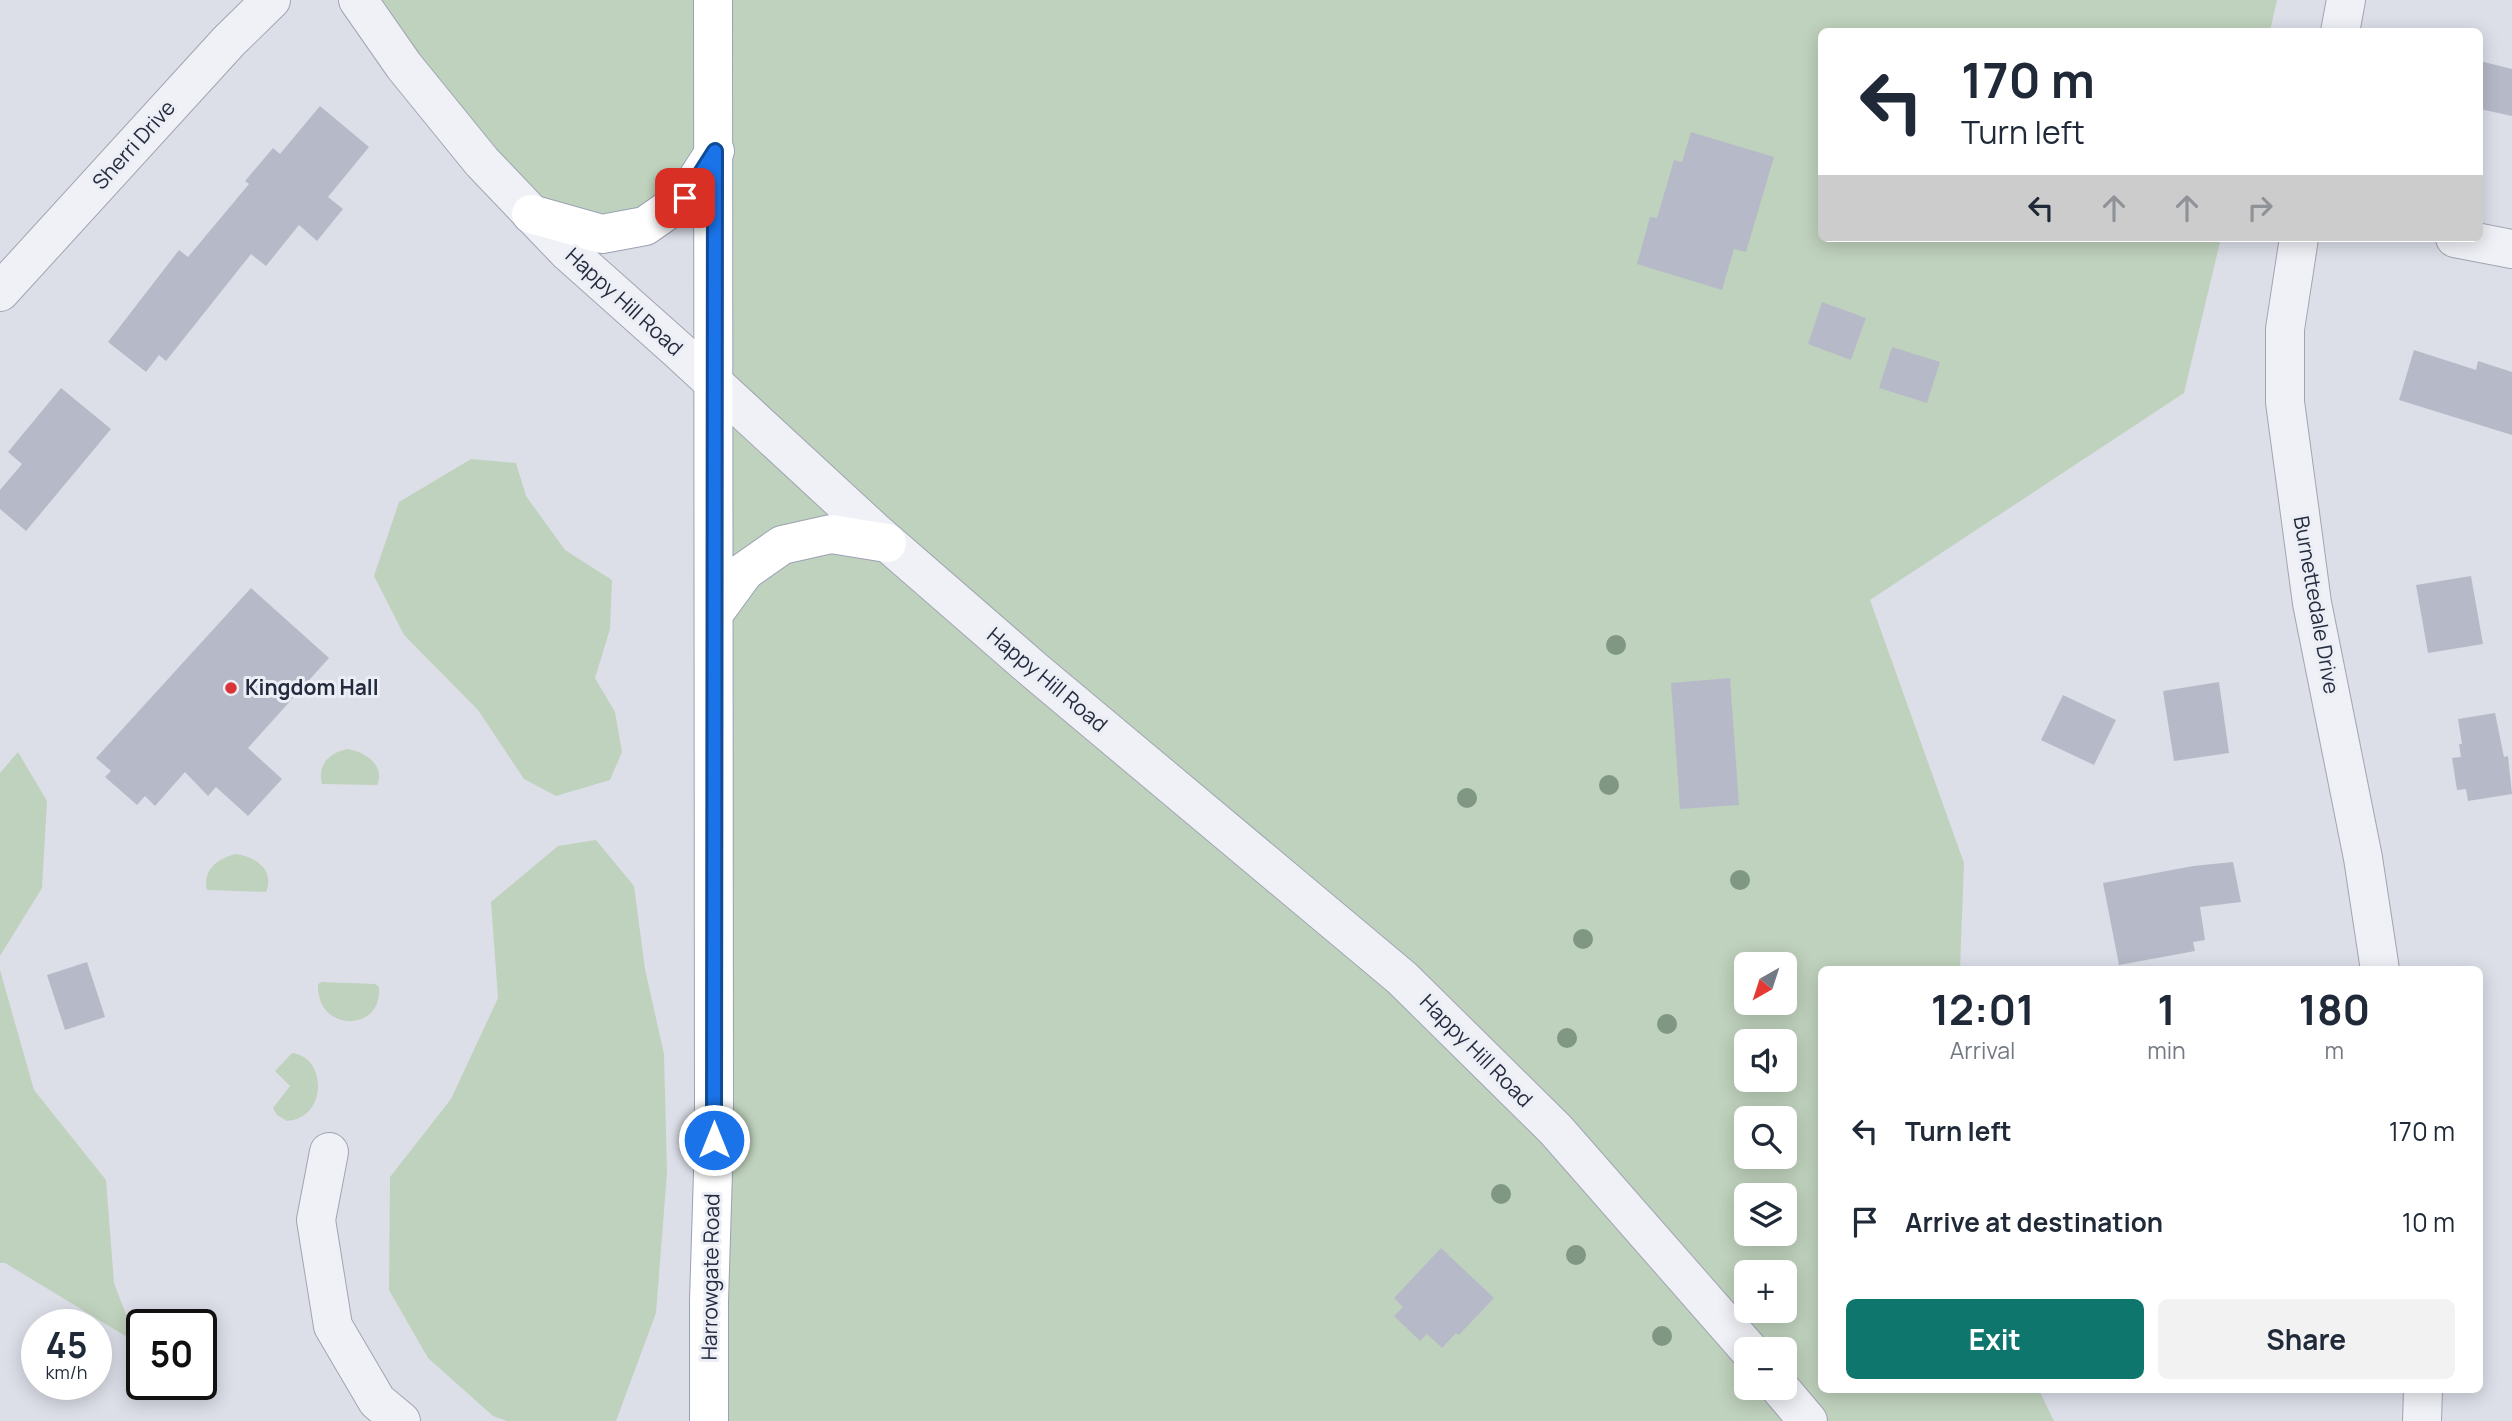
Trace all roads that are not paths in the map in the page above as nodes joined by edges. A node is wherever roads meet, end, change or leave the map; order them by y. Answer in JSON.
{"nodes":[{"id":1,"x":271,"y":0,"type":"edge"},
{"id":2,"x":358,"y":0,"type":"edge"},
{"id":3,"x":713,"y":0,"type":"edge"},
{"id":4,"x":2346,"y":0,"type":"edge"},
{"id":5,"x":2341,"y":28,"type":"edge"},
{"id":6,"x":715,"y":151,"type":"junction"},
{"id":7,"x":531,"y":214,"type":"junction"},
{"id":8,"x":2298,"y":242,"type":"edge"},
{"id":9,"x":2478,"y":242,"type":"edge"},
{"id":10,"x":2512,"y":248,"type":"edge"},
{"id":11,"x":0,"y":292,"type":"edge"},
{"id":12,"x":715,"y":386,"type":"junction"},
{"id":13,"x":887,"y":543,"type":"junction"},
{"id":14,"x":715,"y":612,"type":"junction"},
{"id":15,"x":2379,"y":966,"type":"edge"},
{"id":16,"x":329,"y":1152,"type":"dead end"},
{"id":17,"x":1737,"y":1337,"type":"edge"},
{"id":18,"x":2423,"y":1393,"type":"edge"},
{"id":19,"x":1790,"y":1400,"type":"edge"},
{"id":20,"x":401,"y":1421,"type":"edge"},
{"id":21,"x":709,"y":1421,"type":"edge"},
{"id":22,"x":1808,"y":1421,"type":"edge"},
{"id":23,"x":2422,"y":1421,"type":"edge"}],
"edges":[{"from":1,"to":11,"type":"street","name":"Sherri Drive"},
{"from":2,"to":7,"type":"street","name":"Happy Hill Road"},
{"from":3,"to":6,"type":"main road","name":"Harrowgate Road"},
{"from":4,"to":5,"type":"street"},
{"from":6,"to":7,"type":"main road"},
{"from":6,"to":12,"type":"main road","name":"Harrowgate Road"},
{"from":7,"to":12,"type":"street","name":"Happy Hill Road"},
{"from":8,"to":15,"type":"street","name":"Burnettedale Drive"},
{"from":9,"to":10,"type":"street"},
{"from":12,"to":13,"type":"street","name":"Happy Hill Road"},
{"from":12,"to":14,"type":"main road","name":"Harrowgate Road"},
{"from":13,"to":14,"type":"main road"},
{"from":13,"to":17,"type":"street","name":"Happy Hill Road"},
{"from":14,"to":21,"type":"main road","name":"Harrowgate Road"},
{"from":16,"to":20,"type":"street"},
{"from":18,"to":23,"type":"street"},
{"from":19,"to":22,"type":"street"}]}
